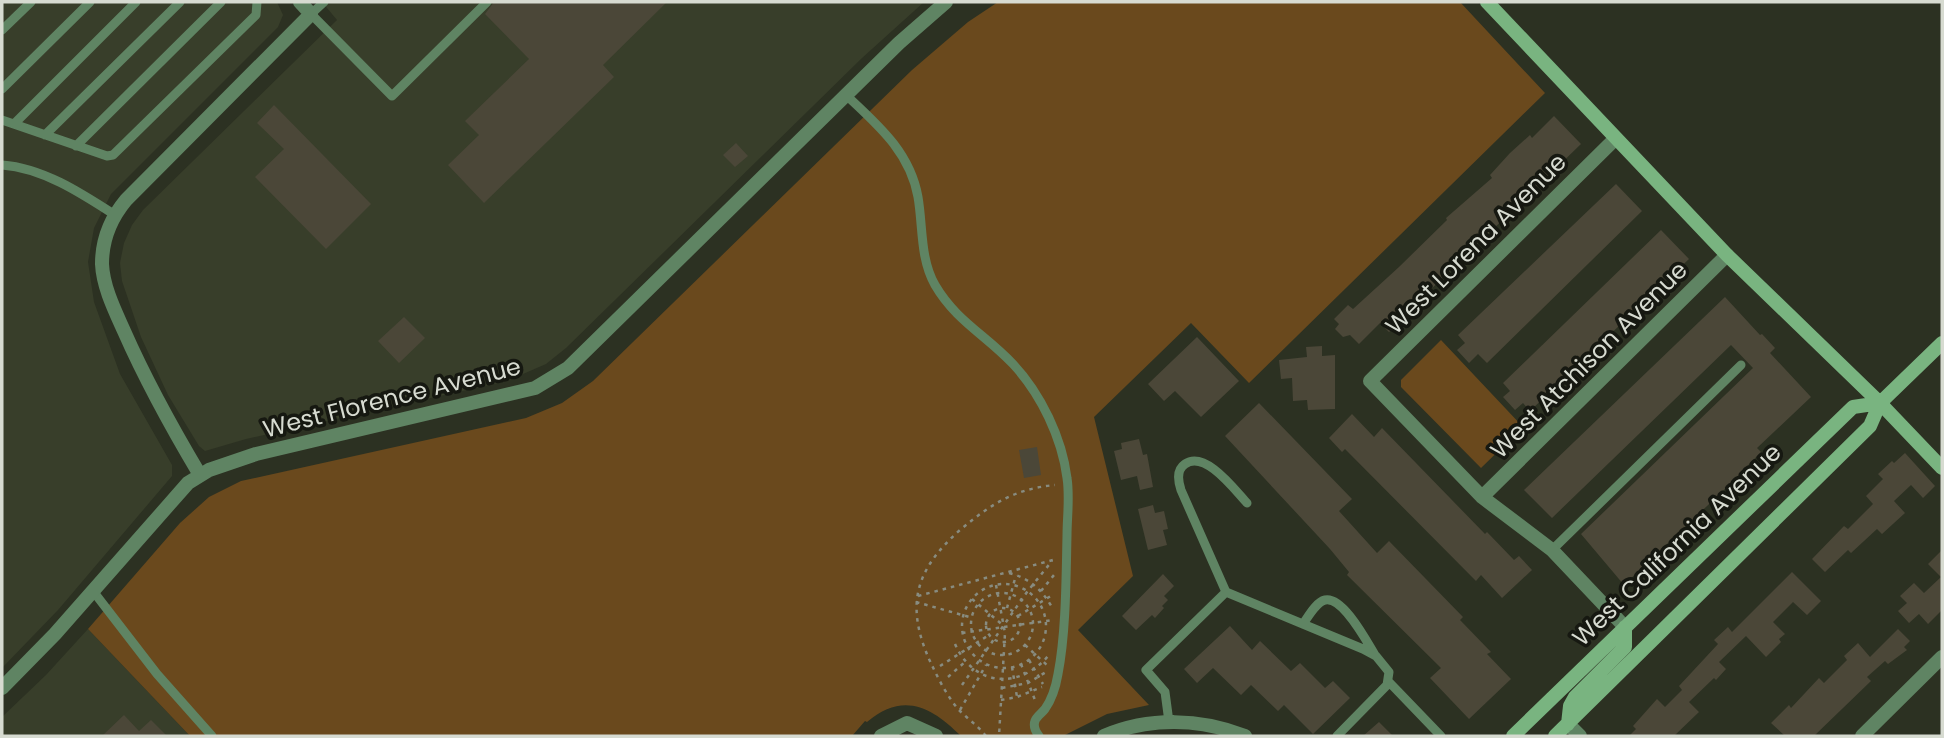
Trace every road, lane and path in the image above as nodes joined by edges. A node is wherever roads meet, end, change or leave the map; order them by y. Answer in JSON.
{"nodes":[{"id":1,"x":31,"y":2,"type":"edge"},
{"id":2,"x":90,"y":2,"type":"edge"},
{"id":3,"x":135,"y":2,"type":"edge"},
{"id":4,"x":180,"y":2,"type":"edge"},
{"id":5,"x":221,"y":2,"type":"edge"},
{"id":6,"x":257,"y":2,"type":"edge"},
{"id":7,"x":300,"y":2,"type":"edge"},
{"id":8,"x":324,"y":2,"type":"edge"},
{"id":9,"x":487,"y":2,"type":"edge"},
{"id":10,"x":946,"y":2,"type":"edge"},
{"id":11,"x":1488,"y":2,"type":"edge"},
{"id":12,"x":311,"y":14,"type":"junction"},
{"id":13,"x":2,"y":30,"type":"edge"},
{"id":14,"x":2,"y":89,"type":"edge"},
{"id":15,"x":846,"y":95,"type":"junction"},
{"id":16,"x":2,"y":120,"type":"edge"},
{"id":17,"x":14,"y":124,"type":"junction"},
{"id":18,"x":45,"y":135,"type":"junction"},
{"id":19,"x":1615,"y":139,"type":"junction"},
{"id":20,"x":76,"y":146,"type":"junction"},
{"id":21,"x":2,"y":165,"type":"edge"},
{"id":22,"x":115,"y":215,"type":"junction"},
{"id":23,"x":1727,"y":256,"type":"junction"},
{"id":24,"x":1942,"y":343,"type":"edge"},
{"id":25,"x":1741,"y":365,"type":"dead end"},
{"id":26,"x":1880,"y":404,"type":"junction"},
{"id":27,"x":1942,"y":468,"type":"edge"},
{"id":28,"x":200,"y":475,"type":"junction"},
{"id":29,"x":1068,"y":484,"type":"junction"},
{"id":30,"x":1482,"y":497,"type":"junction"},
{"id":31,"x":1247,"y":503,"type":"dead end"},
{"id":32,"x":1552,"y":550,"type":"junction"},
{"id":33,"x":1067,"y":557,"type":"junction"},
{"id":34,"x":1052,"y":561,"type":"junction"},
{"id":35,"x":1009,"y":573,"type":"dead end"},
{"id":36,"x":1016,"y":575,"type":"junction"},
{"id":37,"x":1054,"y":575,"type":"dead end"},
{"id":38,"x":1033,"y":584,"type":"junction"},
{"id":39,"x":996,"y":585,"type":"junction"},
{"id":40,"x":1013,"y":586,"type":"junction"},
{"id":41,"x":1065,"y":587,"type":"junction"},
{"id":42,"x":93,"y":591,"type":"junction"},
{"id":43,"x":1041,"y":591,"type":"junction"},
{"id":44,"x":1027,"y":592,"type":"junction"},
{"id":45,"x":1226,"y":592,"type":"junction"},
{"id":46,"x":1011,"y":595,"type":"junction"},
{"id":47,"x":917,"y":596,"type":"junction"},
{"id":48,"x":972,"y":599,"type":"junction"},
{"id":49,"x":1047,"y":599,"type":"junction"},
{"id":50,"x":1022,"y":600,"type":"junction"},
{"id":51,"x":916,"y":602,"type":"junction"},
{"id":52,"x":979,"y":604,"type":"junction"},
{"id":53,"x":1038,"y":604,"type":"junction"},
{"id":54,"x":1000,"y":608,"type":"junction"},
{"id":55,"x":1007,"y":608,"type":"junction"},
{"id":56,"x":1029,"y":609,"type":"junction"},
{"id":57,"x":1014,"y":612,"type":"junction"},
{"id":58,"x":989,"y":614,"type":"junction"},
{"id":59,"x":963,"y":616,"type":"junction"},
{"id":60,"x":1018,"y":616,"type":"junction"},
{"id":61,"x":973,"y":618,"type":"junction"},
{"id":62,"x":1045,"y":621,"type":"junction"},
{"id":63,"x":1033,"y":623,"type":"junction"},
{"id":64,"x":1303,"y":624,"type":"junction"},
{"id":65,"x":1020,"y":625,"type":"junction"},
{"id":66,"x":1004,"y":626,"type":"junction"},
{"id":67,"x":1625,"y":627,"type":"junction"},
{"id":68,"x":986,"y":630,"type":"junction"},
{"id":69,"x":972,"y":632,"type":"junction"},
{"id":70,"x":962,"y":633,"type":"junction"},
{"id":71,"x":989,"y":635,"type":"junction"},
{"id":72,"x":994,"y":640,"type":"junction"},
{"id":73,"x":977,"y":642,"type":"junction"},
{"id":74,"x":1004,"y":642,"type":"junction"},
{"id":75,"x":955,"y":644,"type":"dead end"},
{"id":76,"x":1025,"y":645,"type":"junction"},
{"id":77,"x":968,"y":648,"type":"junction"},
{"id":78,"x":986,"y":650,"type":"junction"},
{"id":79,"x":1053,"y":650,"type":"dead end"},
{"id":80,"x":1035,"y":653,"type":"junction"},
{"id":81,"x":959,"y":654,"type":"junction"},
{"id":82,"x":1004,"y":655,"type":"junction"},
{"id":83,"x":1376,"y":656,"type":"junction"},
{"id":84,"x":1942,"y":657,"type":"edge"},
{"id":85,"x":979,"y":660,"type":"junction"},
{"id":86,"x":1028,"y":660,"type":"junction"},
{"id":87,"x":965,"y":662,"type":"junction"},
{"id":88,"x":1044,"y":662,"type":"junction"},
{"id":89,"x":1021,"y":664,"type":"junction"},
{"id":90,"x":986,"y":665,"type":"junction"},
{"id":91,"x":940,"y":666,"type":"dead end"},
{"id":92,"x":1012,"y":667,"type":"junction"},
{"id":93,"x":1003,"y":668,"type":"junction"},
{"id":94,"x":973,"y":669,"type":"junction"},
{"id":95,"x":1035,"y":669,"type":"junction"},
{"id":96,"x":1024,"y":674,"type":"junction"},
{"id":97,"x":980,"y":675,"type":"junction"},
{"id":98,"x":948,"y":677,"type":"dead end"},
{"id":99,"x":1014,"y":677,"type":"junction"},
{"id":100,"x":1040,"y":677,"type":"junction"},
{"id":101,"x":1002,"y":679,"type":"junction"},
{"id":102,"x":1051,"y":682,"type":"dead end"},
{"id":103,"x":1389,"y":682,"type":"junction"},
{"id":104,"x":1028,"y":683,"type":"junction"},
{"id":105,"x":962,"y":685,"type":"dead end"},
{"id":106,"x":1044,"y":686,"type":"junction"},
{"id":107,"x":1016,"y":687,"type":"junction"},
{"id":108,"x":2,"y":688,"type":"edge"},
{"id":109,"x":1002,"y":688,"type":"junction"},
{"id":110,"x":1032,"y":692,"type":"junction"},
{"id":111,"x":1017,"y":697,"type":"junction"},
{"id":112,"x":1051,"y":698,"type":"junction"},
{"id":113,"x":1001,"y":699,"type":"junction"},
{"id":114,"x":1035,"y":701,"type":"dead end"},
{"id":115,"x":960,"y":711,"type":"junction"},
{"id":116,"x":1169,"y":722,"type":"junction"},
{"id":117,"x":1568,"y":724,"type":"junction"},
{"id":118,"x":212,"y":736,"type":"edge"},
{"id":119,"x":881,"y":736,"type":"edge"},
{"id":120,"x":936,"y":736,"type":"edge"},
{"id":121,"x":986,"y":736,"type":"edge"},
{"id":122,"x":999,"y":736,"type":"edge"},
{"id":123,"x":1038,"y":736,"type":"edge"},
{"id":124,"x":1104,"y":736,"type":"edge"},
{"id":125,"x":1245,"y":736,"type":"edge"},
{"id":126,"x":1336,"y":736,"type":"edge"},
{"id":127,"x":1441,"y":736,"type":"edge"},
{"id":128,"x":1513,"y":736,"type":"edge"},
{"id":129,"x":1555,"y":736,"type":"edge"},
{"id":130,"x":1580,"y":736,"type":"edge"},
{"id":131,"x":1862,"y":736,"type":"edge"}],
"edges":[{"from":1,"to":13,"type":"lane"},
{"from":2,"to":14,"type":"lane"},
{"from":3,"to":17,"type":"lane"},
{"from":4,"to":18,"type":"lane"},
{"from":5,"to":20,"type":"lane"},
{"from":6,"to":20,"type":"lane"},
{"from":7,"to":12,"type":"street"},
{"from":8,"to":12,"type":"lane"},
{"from":9,"to":12,"type":"lane"},
{"from":10,"to":15,"type":"street","name":"West Florence Avenue"},
{"from":11,"to":19,"type":"main road"},
{"from":12,"to":22,"type":"street"},
{"from":15,"to":28,"type":"street","name":"West Florence Avenue"},
{"from":15,"to":29,"type":"lane"},
{"from":16,"to":17,"type":"lane"},
{"from":17,"to":18,"type":"lane"},
{"from":18,"to":20,"type":"lane"},
{"from":19,"to":23,"type":"main road"},
{"from":19,"to":30,"type":"street","name":"West Lorena Avenue"},
{"from":21,"to":22,"type":"lane"},
{"from":22,"to":28,"type":"street"},
{"from":23,"to":26,"type":"main road"},
{"from":23,"to":30,"type":"street","name":"West Atchison Avenue"},
{"from":24,"to":26,"type":"main road","name":"West California Avenue"},
{"from":25,"to":32,"type":"lane"},
{"from":26,"to":27,"type":"main road"},
{"from":26,"to":67,"type":"main road","name":"West California Avenue"},
{"from":26,"to":117,"type":"main road","name":"West California Avenue"},
{"from":28,"to":42,"type":"street","name":"West Florence Avenue"},
{"from":29,"to":33,"type":"lane"},
{"from":29,"to":47,"type":"path"},
{"from":30,"to":32,"type":"street"},
{"from":31,"to":45,"type":"lane"},
{"from":32,"to":67,"type":"street"},
{"from":33,"to":34,"type":"path"},
{"from":33,"to":41,"type":"lane"},
{"from":34,"to":38,"type":"path"},
{"from":34,"to":47,"type":"path"},
{"from":35,"to":36,"type":"path"},
{"from":36,"to":38,"type":"path"},
{"from":36,"to":40,"type":"path"},
{"from":37,"to":43,"type":"path"},
{"from":38,"to":43,"type":"path"},
{"from":38,"to":44,"type":"path"},
{"from":39,"to":40,"type":"path"},
{"from":39,"to":48,"type":"path"},
{"from":39,"to":54,"type":"path"},
{"from":40,"to":44,"type":"path"},
{"from":40,"to":46,"type":"path"},
{"from":41,"to":49,"type":"path"},
{"from":41,"to":112,"type":"lane"},
{"from":42,"to":108,"type":"street","name":"West Florence Avenue"},
{"from":42,"to":118,"type":"lane"},
{"from":43,"to":49,"type":"path"},
{"from":44,"to":50,"type":"path"},
{"from":44,"to":53,"type":"path"},
{"from":45,"to":64,"type":"lane"},
{"from":45,"to":116,"type":"lane"},
{"from":46,"to":50,"type":"path"},
{"from":46,"to":52,"type":"path"},
{"from":46,"to":55,"type":"path"},
{"from":47,"to":51,"type":"path"},
{"from":48,"to":52,"type":"path"},
{"from":48,"to":59,"type":"path"},
{"from":49,"to":53,"type":"path"},
{"from":49,"to":62,"type":"path"},
{"from":50,"to":56,"type":"path"},
{"from":50,"to":57,"type":"path"},
{"from":51,"to":59,"type":"path"},
{"from":51,"to":115,"type":"path"},
{"from":52,"to":58,"type":"path"},
{"from":52,"to":61,"type":"path"},
{"from":53,"to":56,"type":"path"},
{"from":53,"to":62,"type":"path"},
{"from":54,"to":55,"type":"path"},
{"from":54,"to":58,"type":"path"},
{"from":54,"to":66,"type":"path"},
{"from":55,"to":57,"type":"path"},
{"from":56,"to":60,"type":"path"},
{"from":56,"to":63,"type":"path"},
{"from":57,"to":60,"type":"path"},
{"from":57,"to":66,"type":"path"},
{"from":58,"to":66,"type":"path"},
{"from":58,"to":68,"type":"path"},
{"from":59,"to":61,"type":"path"},
{"from":59,"to":70,"type":"path"},
{"from":60,"to":65,"type":"path"},
{"from":61,"to":69,"type":"path"},
{"from":62,"to":63,"type":"path"},
{"from":62,"to":80,"type":"path"},
{"from":63,"to":65,"type":"path"},
{"from":63,"to":76,"type":"path"},
{"from":64,"to":83,"type":"lane"},
{"from":64,"to":83,"type":"lane"},
{"from":65,"to":66,"type":"path"},
{"from":65,"to":74,"type":"path"},
{"from":66,"to":68,"type":"path"},
{"from":66,"to":72,"type":"path"},
{"from":66,"to":74,"type":"path"},
{"from":67,"to":117,"type":"main road"},
{"from":67,"to":128,"type":"main road","name":"West California Avenue"},
{"from":68,"to":69,"type":"path"},
{"from":68,"to":71,"type":"path"},
{"from":69,"to":70,"type":"path"},
{"from":69,"to":73,"type":"path"},
{"from":70,"to":77,"type":"path"},
{"from":71,"to":72,"type":"path"},
{"from":71,"to":73,"type":"path"},
{"from":72,"to":74,"type":"path"},
{"from":72,"to":78,"type":"path"},
{"from":73,"to":77,"type":"path"},
{"from":73,"to":78,"type":"path"},
{"from":74,"to":82,"type":"path"},
{"from":75,"to":81,"type":"path"},
{"from":76,"to":80,"type":"path"},
{"from":76,"to":82,"type":"path"},
{"from":77,"to":81,"type":"path"},
{"from":77,"to":85,"type":"path"},
{"from":78,"to":82,"type":"path"},
{"from":78,"to":85,"type":"path"},
{"from":79,"to":88,"type":"path"},
{"from":80,"to":86,"type":"path"},
{"from":80,"to":88,"type":"path"},
{"from":81,"to":87,"type":"path"},
{"from":81,"to":91,"type":"path"},
{"from":82,"to":93,"type":"path"},
{"from":83,"to":103,"type":"lane"},
{"from":84,"to":131,"type":"street"},
{"from":85,"to":90,"type":"path"},
{"from":85,"to":94,"type":"path"},
{"from":86,"to":89,"type":"path"},
{"from":86,"to":95,"type":"path"},
{"from":87,"to":94,"type":"path"},
{"from":87,"to":98,"type":"path"},
{"from":88,"to":95,"type":"path"},
{"from":88,"to":100,"type":"path"},
{"from":89,"to":92,"type":"path"},
{"from":89,"to":96,"type":"path"},
{"from":90,"to":93,"type":"path"},
{"from":90,"to":97,"type":"path"},
{"from":92,"to":93,"type":"path"},
{"from":92,"to":99,"type":"path"},
{"from":93,"to":101,"type":"path"},
{"from":94,"to":97,"type":"path"},
{"from":94,"to":105,"type":"path"},
{"from":95,"to":96,"type":"path"},
{"from":95,"to":100,"type":"path"},
{"from":96,"to":99,"type":"path"},
{"from":96,"to":104,"type":"path"},
{"from":97,"to":101,"type":"path"},
{"from":97,"to":115,"type":"path"},
{"from":99,"to":101,"type":"path"},
{"from":99,"to":107,"type":"path"},
{"from":100,"to":104,"type":"path"},
{"from":100,"to":106,"type":"path"},
{"from":101,"to":109,"type":"path"},
{"from":102,"to":106,"type":"path"},
{"from":103,"to":126,"type":"lane"},
{"from":103,"to":127,"type":"lane"},
{"from":104,"to":107,"type":"path"},
{"from":104,"to":110,"type":"path"},
{"from":106,"to":110,"type":"path"},
{"from":106,"to":112,"type":"path"},
{"from":107,"to":109,"type":"path"},
{"from":107,"to":111,"type":"path"},
{"from":109,"to":113,"type":"path"},
{"from":110,"to":111,"type":"path"},
{"from":110,"to":114,"type":"path"},
{"from":111,"to":113,"type":"path"},
{"from":112,"to":123,"type":"lane"},
{"from":113,"to":122,"type":"path"},
{"from":115,"to":121,"type":"path"},
{"from":116,"to":124,"type":"street"},
{"from":116,"to":125,"type":"street"},
{"from":117,"to":129,"type":"main road","name":"West California Avenue"},
{"from":117,"to":130,"type":"street"},
{"from":119,"to":120,"type":"street"}]}
